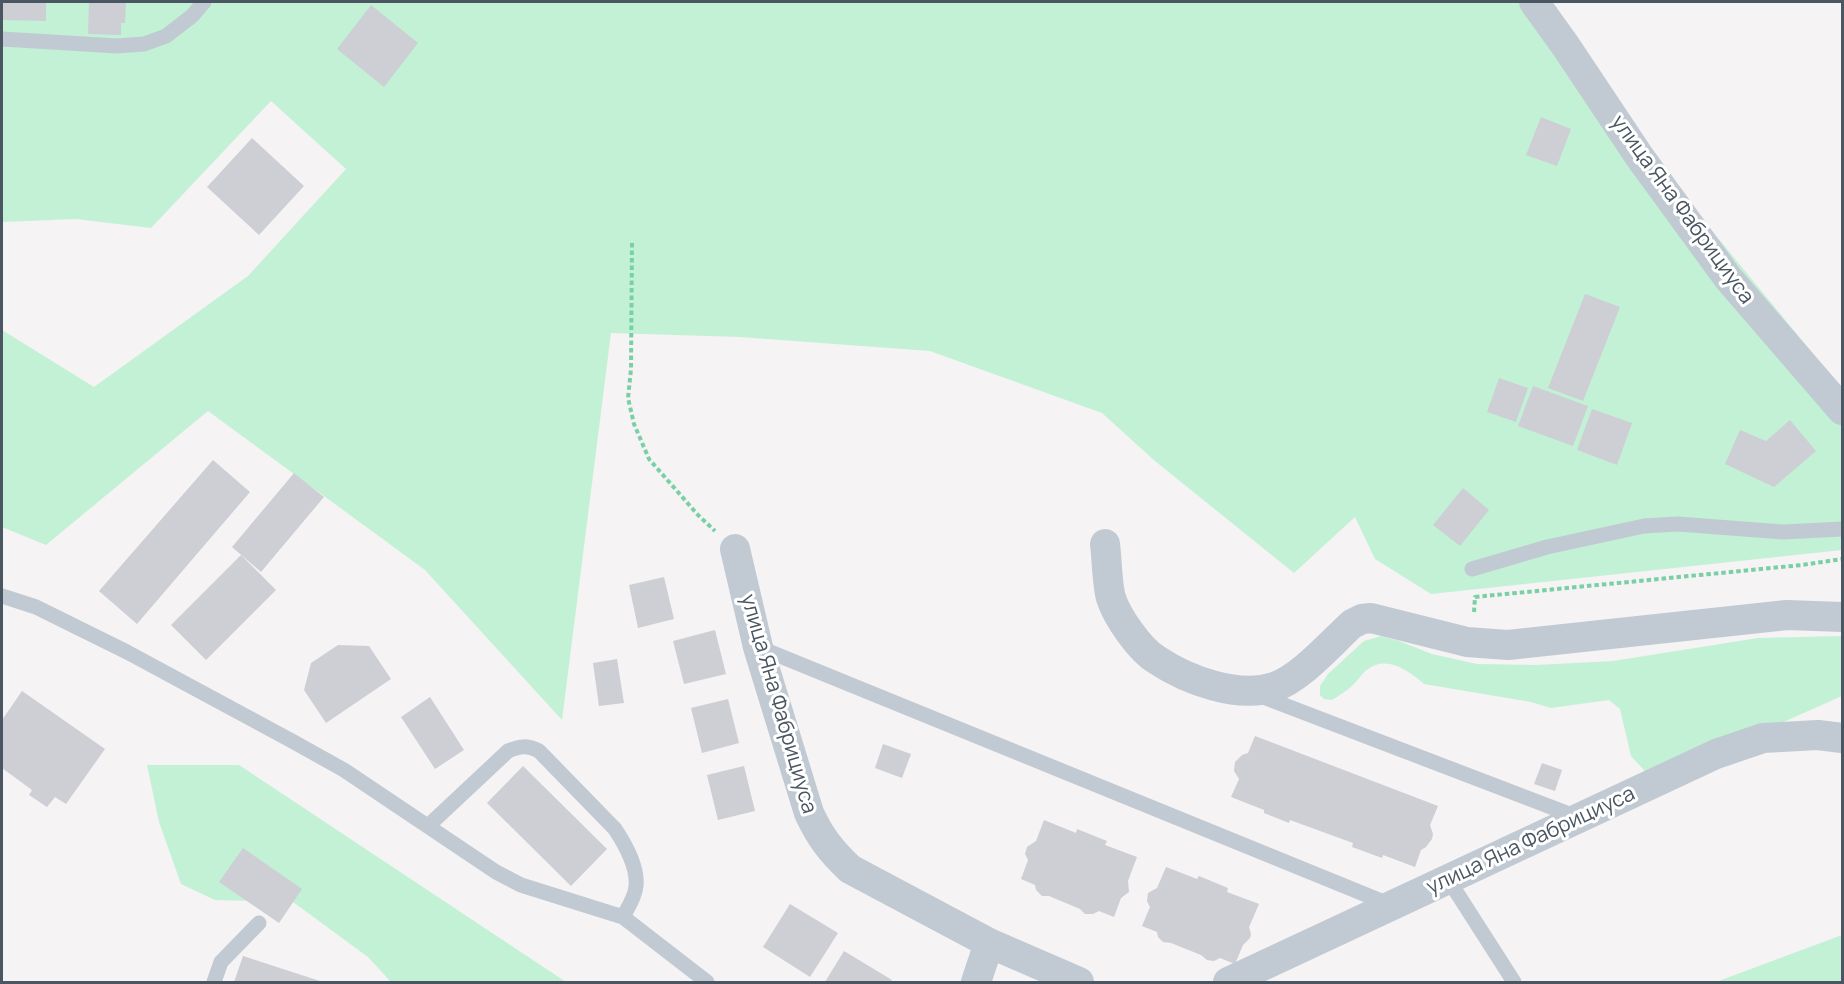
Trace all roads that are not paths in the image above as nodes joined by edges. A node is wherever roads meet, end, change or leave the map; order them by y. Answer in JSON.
{"nodes":[{"id":1,"x":204,"y":2,"type":"edge"},
{"id":2,"x":1534,"y":2,"type":"edge"},
{"id":3,"x":2,"y":39,"type":"edge"},
{"id":4,"x":1842,"y":410,"type":"edge"},
{"id":5,"x":1842,"y":529,"type":"edge"},
{"id":6,"x":1105,"y":544,"type":"dead end"},
{"id":7,"x":735,"y":549,"type":"road end"},
{"id":8,"x":1472,"y":569,"type":"dead end"},
{"id":9,"x":2,"y":596,"type":"edge"},
{"id":10,"x":1842,"y":618,"type":"edge"},
{"id":11,"x":758,"y":647,"type":"junction"},
{"id":12,"x":1249,"y":692,"type":"junction"},
{"id":13,"x":1842,"y":738,"type":"edge"},
{"id":14,"x":1580,"y":818,"type":"junction"},
{"id":15,"x":428,"y":826,"type":"junction"},
{"id":16,"x":1448,"y":879,"type":"junction"},
{"id":17,"x":1392,"y":906,"type":"junction"},
{"id":18,"x":623,"y":917,"type":"junction"},
{"id":19,"x":259,"y":922,"type":"dead end"},
{"id":20,"x":988,"y":943,"type":"junction"},
{"id":21,"x":214,"y":982,"type":"edge"},
{"id":22,"x":707,"y":982,"type":"edge"},
{"id":23,"x":976,"y":982,"type":"edge"},
{"id":24,"x":1079,"y":982,"type":"edge"},
{"id":25,"x":1228,"y":982,"type":"edge"},
{"id":26,"x":1514,"y":982,"type":"edge"}],
"edges":[{"from":1,"to":3,"type":"lane"},
{"from":2,"to":4,"type":"street","name":"улица Яна Фабрициуса"},
{"from":5,"to":8,"type":"lane"},
{"from":6,"to":12,"type":"street"},
{"from":7,"to":11,"type":"street","name":"улица Яна Фабрициуса"},
{"from":9,"to":15,"type":"lane"},
{"from":10,"to":12,"type":"street"},
{"from":11,"to":17,"type":"lane"},
{"from":11,"to":20,"type":"street","name":"улица Яна Фабрициуса"},
{"from":12,"to":14,"type":"lane"},
{"from":13,"to":14,"type":"street","name":"улица Яна Фабрициуса"},
{"from":14,"to":16,"type":"street","name":"улица Яна Фабрициуса"},
{"from":15,"to":18,"type":"lane"},
{"from":15,"to":18,"type":"lane"},
{"from":16,"to":17,"type":"street","name":"улица Яна Фабрициуса"},
{"from":16,"to":26,"type":"lane"},
{"from":17,"to":25,"type":"street","name":"улица Яна Фабрициуса"},
{"from":18,"to":22,"type":"lane"},
{"from":19,"to":21,"type":"lane"},
{"from":20,"to":23,"type":"street"},
{"from":20,"to":24,"type":"street","name":"улица Яна Фабрициуса"}]}
